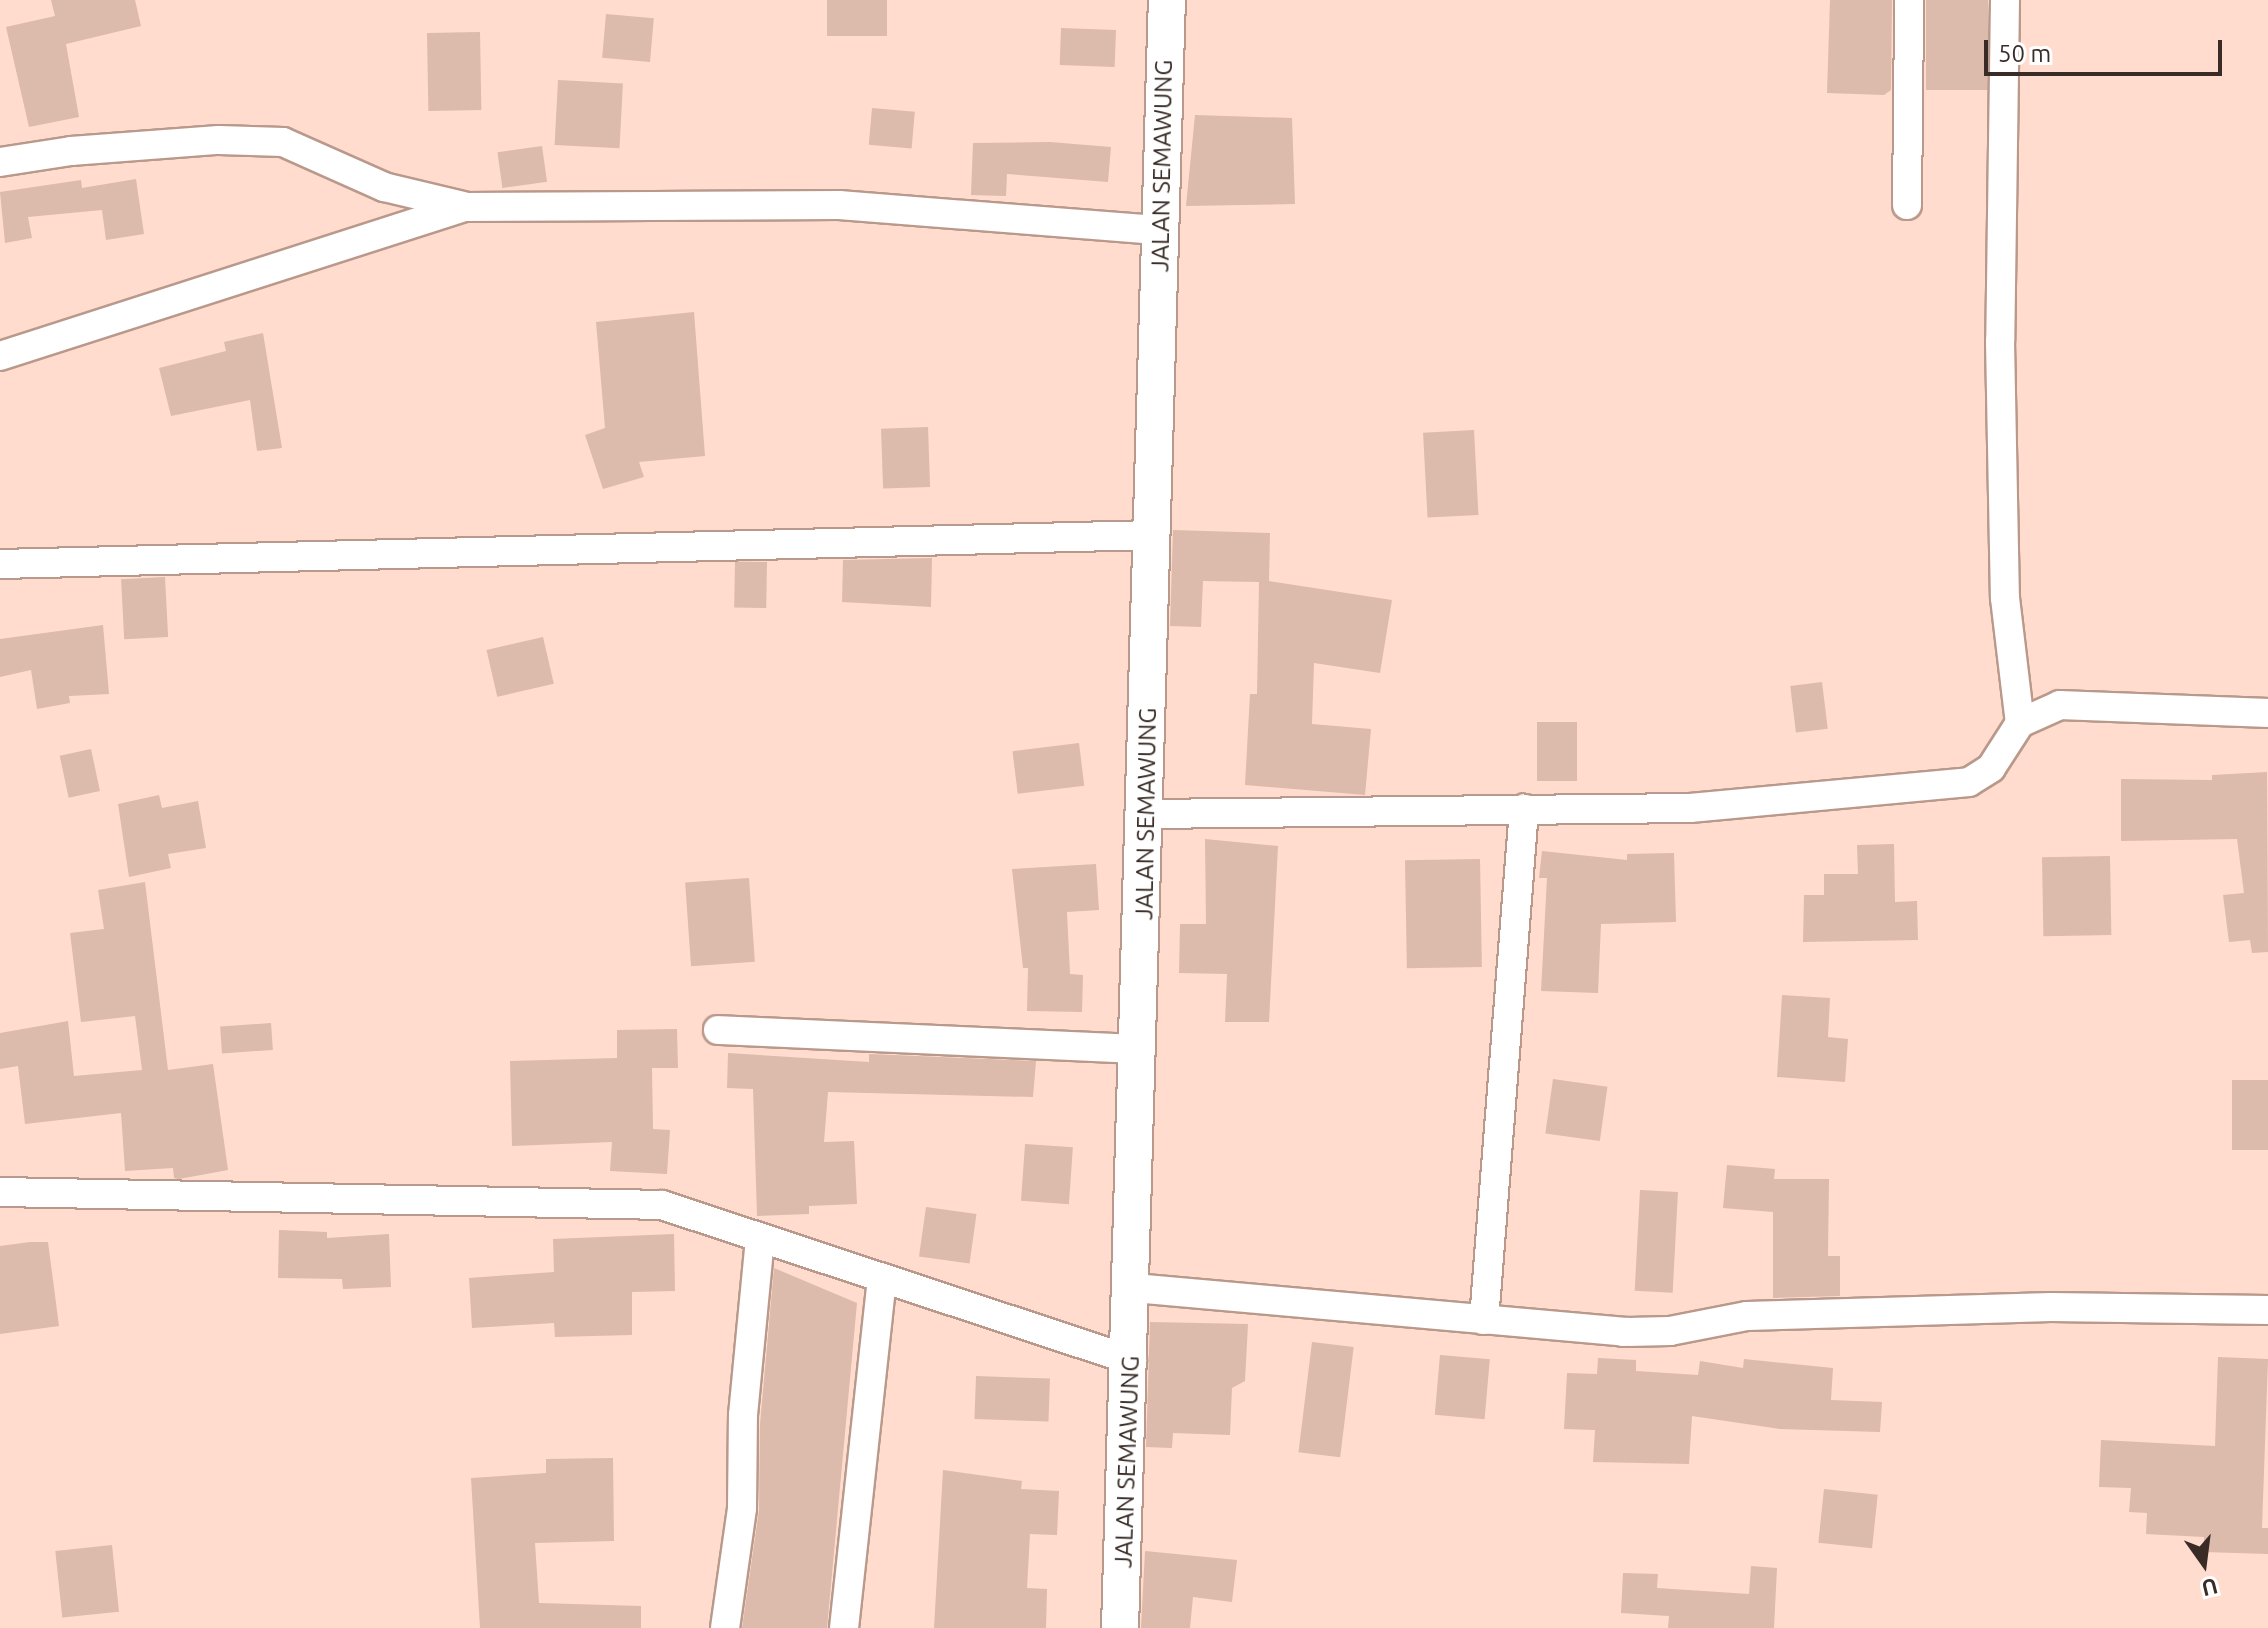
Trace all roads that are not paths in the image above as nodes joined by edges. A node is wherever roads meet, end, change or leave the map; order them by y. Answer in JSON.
{"nodes":[{"id":1,"x":1167,"y":0,"type":"edge"},
{"id":2,"x":1909,"y":0,"type":"edge"},
{"id":3,"x":2005,"y":0,"type":"edge"},
{"id":4,"x":0,"y":162,"type":"edge"},
{"id":5,"x":1907,"y":205,"type":"dead end"},
{"id":6,"x":465,"y":207,"type":"junction"},
{"id":7,"x":1160,"y":230,"type":"junction"},
{"id":8,"x":0,"y":356,"type":"edge"},
{"id":9,"x":1153,"y":535,"type":"junction"},
{"id":10,"x":0,"y":564,"type":"edge"},
{"id":11,"x":2268,"y":713,"type":"edge"},
{"id":12,"x":2020,"y":723,"type":"junction"},
{"id":13,"x":1524,"y":809,"type":"junction"},
{"id":14,"x":1147,"y":814,"type":"junction"},
{"id":15,"x":718,"y":1030,"type":"dead end"},
{"id":16,"x":1140,"y":1049,"type":"junction"},
{"id":17,"x":0,"y":1192,"type":"edge"},
{"id":18,"x":760,"y":1239,"type":"junction"},
{"id":19,"x":882,"y":1279,"type":"junction"},
{"id":20,"x":1134,"y":1288,"type":"junction"},
{"id":21,"x":2268,"y":1310,"type":"edge"},
{"id":22,"x":1484,"y":1320,"type":"junction"},
{"id":23,"x":1132,"y":1360,"type":"junction"},
{"id":24,"x":725,"y":1628,"type":"edge"},
{"id":25,"x":844,"y":1628,"type":"edge"},
{"id":26,"x":1120,"y":1628,"type":"edge"}],
"edges":[{"from":1,"to":7,"type":"street","name":"JALAN SEMAWUNG"},
{"from":2,"to":5,"type":"street"},
{"from":3,"to":12,"type":"street"},
{"from":4,"to":6,"type":"street"},
{"from":6,"to":7,"type":"street"},
{"from":6,"to":8,"type":"street"},
{"from":7,"to":9,"type":"street","name":"JALAN SEMAWUNG"},
{"from":9,"to":10,"type":"street"},
{"from":9,"to":14,"type":"street","name":"JALAN SEMAWUNG"},
{"from":11,"to":12,"type":"street"},
{"from":12,"to":13,"type":"street"},
{"from":13,"to":14,"type":"street"},
{"from":13,"to":22,"type":"street"},
{"from":14,"to":16,"type":"street","name":"JALAN SEMAWUNG"},
{"from":15,"to":16,"type":"street"},
{"from":16,"to":20,"type":"street","name":"JALAN SEMAWUNG"},
{"from":17,"to":18,"type":"street"},
{"from":18,"to":19,"type":"street"},
{"from":18,"to":24,"type":"street"},
{"from":19,"to":23,"type":"street"},
{"from":19,"to":25,"type":"street"},
{"from":20,"to":22,"type":"street"},
{"from":20,"to":23,"type":"street","name":"JALAN SEMAWUNG"},
{"from":21,"to":22,"type":"street"},
{"from":23,"to":26,"type":"street","name":"JALAN SEMAWUNG"}]}
